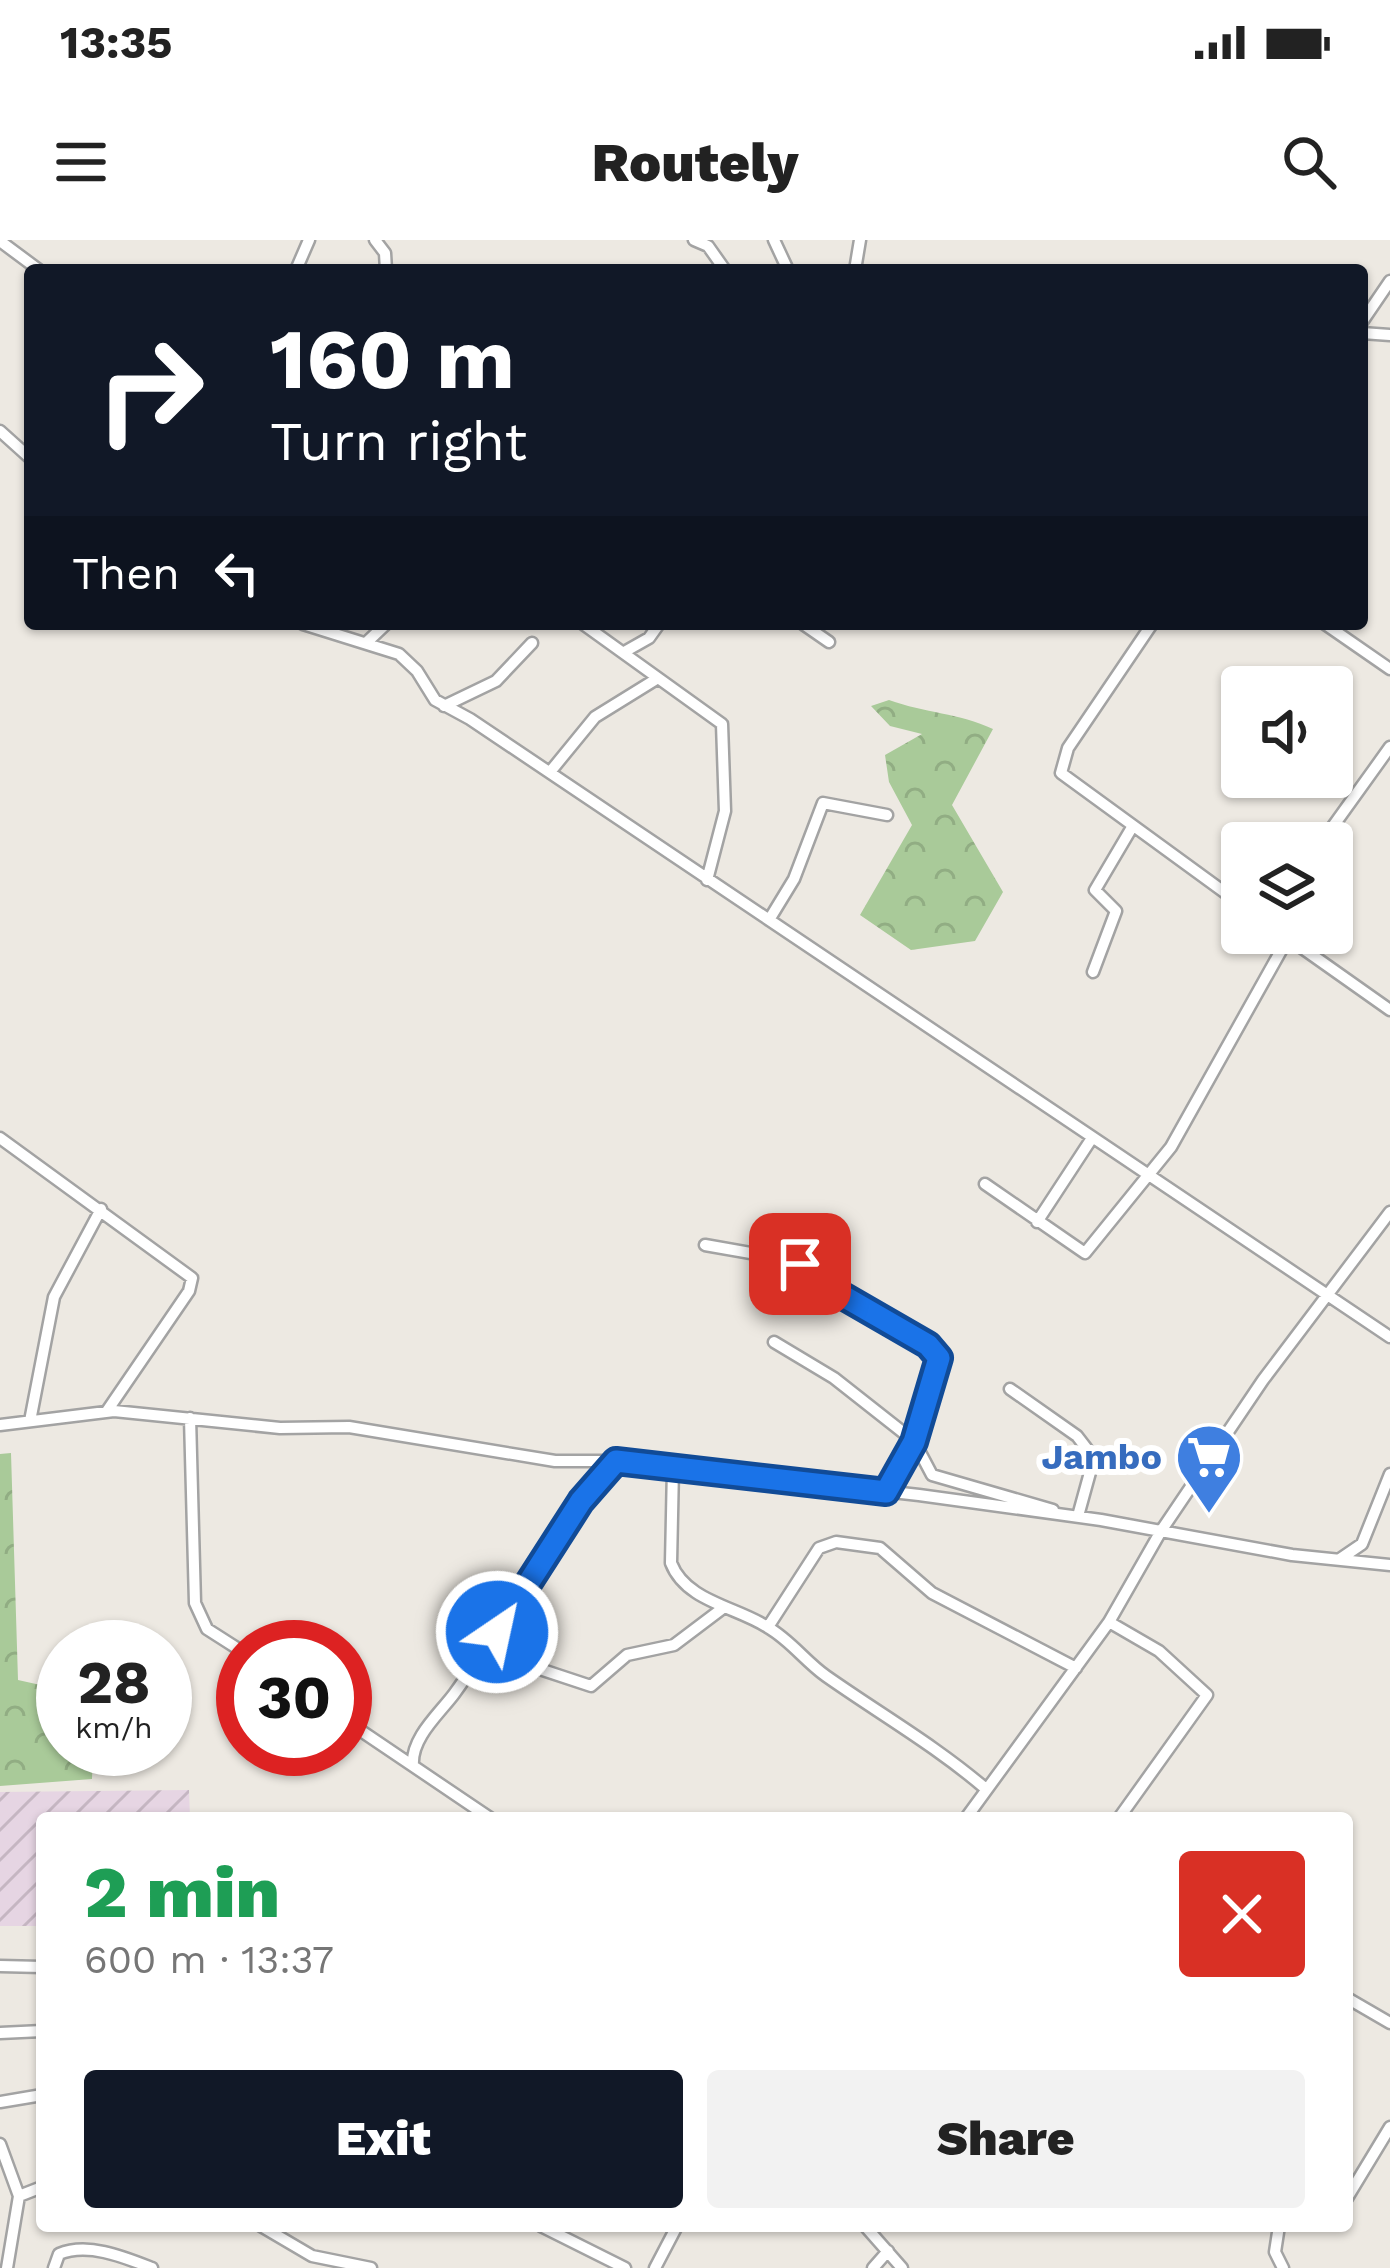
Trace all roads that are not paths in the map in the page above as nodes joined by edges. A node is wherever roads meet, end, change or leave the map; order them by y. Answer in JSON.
{"nodes":[{"id":1,"x":694,"y":240,"type":"edge"},
{"id":2,"x":0,"y":241,"type":"edge"},
{"id":3,"x":708,"y":243,"type":"edge"},
{"id":4,"x":31,"y":264,"type":"edge"},
{"id":5,"x":1390,"y":281,"type":"edge"},
{"id":6,"x":1368,"y":313,"type":"edge"},
{"id":7,"x":0,"y":430,"type":"edge"},
{"id":8,"x":24,"y":452,"type":"edge"},
{"id":9,"x":324,"y":630,"type":"edge"},
{"id":10,"x":380,"y":630,"type":"edge"},
{"id":11,"x":593,"y":630,"type":"edge"},
{"id":12,"x":655,"y":630,"type":"edge"},
{"id":13,"x":812,"y":630,"type":"edge"},
{"id":14,"x":1148,"y":630,"type":"edge"},
{"id":15,"x":1334,"y":630,"type":"edge"},
{"id":16,"x":367,"y":642,"type":"junction"},
{"id":17,"x":830,"y":642,"type":"dead end"},
{"id":18,"x":532,"y":643,"type":"dead end"},
{"id":19,"x":626,"y":651,"type":"junction"},
{"id":20,"x":1390,"y":669,"type":"edge"},
{"id":21,"x":658,"y":678,"type":"junction"},
{"id":22,"x":444,"y":706,"type":"junction"},
{"id":23,"x":1390,"y":747,"type":"edge"},
{"id":24,"x":550,"y":772,"type":"junction"},
{"id":25,"x":887,"y":815,"type":"dead end"},
{"id":26,"x":1336,"y":822,"type":"edge"},
{"id":27,"x":1131,"y":829,"type":"junction"},
{"id":28,"x":706,"y":880,"type":"junction"},
{"id":29,"x":1221,"y":891,"type":"edge"},
{"id":30,"x":769,"y":920,"type":"junction"},
{"id":31,"x":1274,"y":954,"type":"edge"},
{"id":32,"x":1310,"y":954,"type":"edge"},
{"id":33,"x":1093,"y":971,"type":"dead end"},
{"id":34,"x":1390,"y":1010,"type":"edge"},
{"id":35,"x":0,"y":1138,"type":"edge"},
{"id":36,"x":1092,"y":1138,"type":"junction"},
{"id":37,"x":1148,"y":1174,"type":"junction"},
{"id":38,"x":986,"y":1184,"type":"dead end"},
{"id":39,"x":101,"y":1209,"type":"junction"},
{"id":40,"x":1390,"y":1212,"type":"edge"},
{"id":41,"x":1037,"y":1222,"type":"junction"},
{"id":42,"x":705,"y":1245,"type":"dead end"},
{"id":43,"x":1327,"y":1295,"type":"junction"},
{"id":44,"x":1390,"y":1337,"type":"edge"},
{"id":45,"x":774,"y":1342,"type":"dead end"},
{"id":46,"x":1010,"y":1389,"type":"dead end"},
{"id":47,"x":107,"y":1411,"type":"junction"},
{"id":48,"x":190,"y":1418,"type":"junction"},
{"id":49,"x":30,"y":1421,"type":"junction"},
{"id":50,"x":0,"y":1425,"type":"edge"},
{"id":51,"x":914,"y":1442,"type":"junction"},
{"id":52,"x":616,"y":1461,"type":"junction"},
{"id":53,"x":673,"y":1468,"type":"junction"},
{"id":54,"x":1390,"y":1474,"type":"edge"},
{"id":55,"x":886,"y":1492,"type":"junction"},
{"id":56,"x":1062,"y":1514,"type":"junction"},
{"id":57,"x":1078,"y":1516,"type":"junction"},
{"id":58,"x":1162,"y":1531,"type":"junction"},
{"id":59,"x":1337,"y":1560,"type":"junction"},
{"id":60,"x":1390,"y":1565,"type":"edge"},
{"id":61,"x":723,"y":1608,"type":"junction"},
{"id":62,"x":1109,"y":1622,"type":"junction"},
{"id":63,"x":768,"y":1627,"type":"junction"},
{"id":64,"x":216,"y":1635,"type":"edge"},
{"id":65,"x":485,"y":1651,"type":"junction"},
{"id":66,"x":1076,"y":1668,"type":"junction"},
{"id":67,"x":372,"y":1738,"type":"edge"},
{"id":68,"x":412,"y":1765,"type":"junction"},
{"id":69,"x":986,"y":1790,"type":"junction"},
{"id":70,"x":481,"y":1812,"type":"edge"},
{"id":71,"x":970,"y":1812,"type":"edge"},
{"id":72,"x":1123,"y":1812,"type":"edge"},
{"id":73,"x":0,"y":1966,"type":"edge"},
{"id":74,"x":36,"y":1967,"type":"edge"},
{"id":75,"x":1353,"y":2001,"type":"edge"},
{"id":76,"x":1390,"y":2023,"type":"edge"},
{"id":77,"x":36,"y":2031,"type":"edge"},
{"id":78,"x":0,"y":2033,"type":"edge"},
{"id":79,"x":36,"y":2096,"type":"edge"},
{"id":80,"x":0,"y":2102,"type":"edge"},
{"id":81,"x":1390,"y":2127,"type":"edge"},
{"id":82,"x":0,"y":2144,"type":"edge"},
{"id":83,"x":1353,"y":2188,"type":"edge"},
{"id":84,"x":36,"y":2189,"type":"edge"},
{"id":85,"x":19,"y":2196,"type":"junction"},
{"id":86,"x":271,"y":2232,"type":"edge"},
{"id":87,"x":554,"y":2232,"type":"edge"},
{"id":88,"x":674,"y":2232,"type":"edge"},
{"id":89,"x":873,"y":2232,"type":"edge"},
{"id":90,"x":1278,"y":2232,"type":"edge"},
{"id":91,"x":888,"y":2251,"type":"junction"},
{"id":92,"x":7,"y":2268,"type":"edge"},
{"id":93,"x":54,"y":2268,"type":"edge"},
{"id":94,"x":152,"y":2268,"type":"edge"},
{"id":95,"x":370,"y":2268,"type":"edge"},
{"id":96,"x":625,"y":2268,"type":"edge"},
{"id":97,"x":655,"y":2268,"type":"edge"},
{"id":98,"x":873,"y":2268,"type":"edge"},
{"id":99,"x":902,"y":2268,"type":"edge"},
{"id":100,"x":1283,"y":2268,"type":"edge"}],
"edges":[{"from":1,"to":3,"type":"street"},
{"from":2,"to":4,"type":"street"},
{"from":5,"to":6,"type":"street"},
{"from":7,"to":8,"type":"street"},
{"from":9,"to":16,"type":"street"},
{"from":10,"to":16,"type":"street"},
{"from":11,"to":19,"type":"street"},
{"from":12,"to":19,"type":"street"},
{"from":13,"to":17,"type":"street"},
{"from":14,"to":27,"type":"street"},
{"from":15,"to":20,"type":"street"},
{"from":16,"to":22,"type":"street"},
{"from":18,"to":22,"type":"street"},
{"from":19,"to":21,"type":"street"},
{"from":21,"to":24,"type":"street"},
{"from":21,"to":28,"type":"street"},
{"from":22,"to":24,"type":"street"},
{"from":23,"to":26,"type":"street"},
{"from":24,"to":28,"type":"street"},
{"from":25,"to":30,"type":"street"},
{"from":27,"to":29,"type":"street"},
{"from":27,"to":33,"type":"street"},
{"from":28,"to":30,"type":"street"},
{"from":30,"to":36,"type":"street"},
{"from":31,"to":37,"type":"street"},
{"from":32,"to":34,"type":"street"},
{"from":35,"to":39,"type":"street"},
{"from":36,"to":37,"type":"street"},
{"from":36,"to":41,"type":"street"},
{"from":37,"to":41,"type":"street"},
{"from":37,"to":43,"type":"street"},
{"from":38,"to":41,"type":"street"},
{"from":39,"to":47,"type":"street"},
{"from":39,"to":49,"type":"street"},
{"from":40,"to":43,"type":"street"},
{"from":42,"to":51,"type":"street"},
{"from":43,"to":44,"type":"street"},
{"from":43,"to":58,"type":"street"},
{"from":45,"to":51,"type":"street"},
{"from":46,"to":57,"type":"street"},
{"from":47,"to":48,"type":"street"},
{"from":47,"to":49,"type":"street"},
{"from":48,"to":52,"type":"street"},
{"from":48,"to":64,"type":"street"},
{"from":49,"to":50,"type":"street"},
{"from":51,"to":55,"type":"street"},
{"from":51,"to":56,"type":"street"},
{"from":52,"to":53,"type":"street"},
{"from":52,"to":65,"type":"street"},
{"from":53,"to":55,"type":"street"},
{"from":53,"to":61,"type":"street"},
{"from":54,"to":59,"type":"street"},
{"from":55,"to":56,"type":"street"},
{"from":56,"to":57,"type":"street"},
{"from":57,"to":58,"type":"street"},
{"from":58,"to":59,"type":"street"},
{"from":58,"to":62,"type":"street"},
{"from":59,"to":60,"type":"street"},
{"from":61,"to":63,"type":"street"},
{"from":61,"to":65,"type":"street"},
{"from":62,"to":66,"type":"street"},
{"from":62,"to":72,"type":"street"},
{"from":63,"to":66,"type":"street"},
{"from":63,"to":69,"type":"street"},
{"from":65,"to":68,"type":"street"},
{"from":66,"to":69,"type":"street"},
{"from":67,"to":68,"type":"street"},
{"from":68,"to":70,"type":"street"},
{"from":69,"to":71,"type":"street"},
{"from":73,"to":74,"type":"street"},
{"from":75,"to":76,"type":"street"},
{"from":77,"to":78,"type":"street"},
{"from":79,"to":80,"type":"street"},
{"from":81,"to":83,"type":"street"},
{"from":82,"to":85,"type":"street"},
{"from":84,"to":85,"type":"street"},
{"from":85,"to":92,"type":"street"},
{"from":86,"to":95,"type":"street"},
{"from":87,"to":96,"type":"street"},
{"from":88,"to":97,"type":"street"},
{"from":89,"to":91,"type":"street"},
{"from":90,"to":100,"type":"street"},
{"from":91,"to":98,"type":"street"},
{"from":91,"to":99,"type":"street"},
{"from":93,"to":94,"type":"street"}]}
